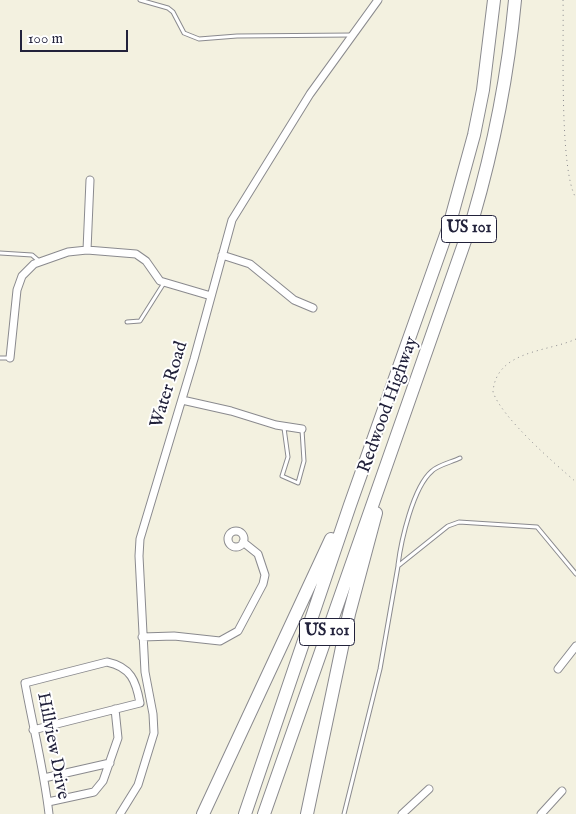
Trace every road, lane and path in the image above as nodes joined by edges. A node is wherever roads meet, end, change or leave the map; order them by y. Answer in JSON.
{"nodes":[{"id":1,"x":140,"y":0,"type":"edge"},
{"id":2,"x":378,"y":0,"type":"edge"},
{"id":3,"x":494,"y":0,"type":"edge"},
{"id":4,"x":515,"y":0,"type":"edge"},
{"id":5,"x":563,"y":0,"type":"edge"},
{"id":6,"x":353,"y":35,"type":"junction"},
{"id":7,"x":90,"y":180,"type":"dead end"},
{"id":8,"x":576,"y":198,"type":"edge"},
{"id":9,"x":87,"y":250,"type":"junction"},
{"id":10,"x":0,"y":253,"type":"edge"},
{"id":11,"x":222,"y":255,"type":"junction"},
{"id":12,"x":40,"y":261,"type":"junction"},
{"id":13,"x":164,"y":282,"type":"junction"},
{"id":14,"x":211,"y":296,"type":"junction"},
{"id":15,"x":313,"y":308,"type":"dead end"},
{"id":16,"x":127,"y":322,"type":"dead end"},
{"id":17,"x":576,"y":339,"type":"edge"},
{"id":18,"x":0,"y":358,"type":"edge"},
{"id":19,"x":10,"y":358,"type":"joint"},
{"id":20,"x":182,"y":400,"type":"junction"},
{"id":21,"x":284,"y":427,"type":"junction"},
{"id":22,"x":302,"y":429,"type":"joint"},
{"id":23,"x":391,"y":450,"type":"junction"},
{"id":24,"x":460,"y":458,"type":"dead end"},
{"id":25,"x":576,"y":482,"type":"edge"},
{"id":26,"x":350,"y":504,"type":"junction"},
{"id":27,"x":243,"y":542,"type":"dead end"},
{"id":28,"x":398,"y":566,"type":"junction"},
{"id":29,"x":576,"y":574,"type":"edge"},
{"id":30,"x":142,"y":637,"type":"junction"},
{"id":31,"x":576,"y":646,"type":"edge"},
{"id":32,"x":558,"y":669,"type":"dead end"},
{"id":33,"x":115,"y":709,"type":"junction"},
{"id":34,"x":34,"y":730,"type":"junction"},
{"id":35,"x":110,"y":764,"type":"junction"},
{"id":36,"x":44,"y":778,"type":"junction"},
{"id":37,"x":428,"y":789,"type":"dead end"},
{"id":38,"x":562,"y":791,"type":"dead end"},
{"id":39,"x":48,"y":802,"type":"junction"},
{"id":40,"x":49,"y":814,"type":"edge"},
{"id":41,"x":120,"y":814,"type":"edge"},
{"id":42,"x":203,"y":814,"type":"edge"},
{"id":43,"x":245,"y":814,"type":"edge"},
{"id":44,"x":264,"y":814,"type":"edge"},
{"id":45,"x":307,"y":814,"type":"edge"},
{"id":46,"x":344,"y":814,"type":"edge"},
{"id":47,"x":402,"y":814,"type":"edge"},
{"id":48,"x":541,"y":814,"type":"edge"}],
"edges":[{"from":1,"to":6,"type":"lane"},
{"from":2,"to":6,"type":"street","name":"Water Road"},
{"from":3,"to":26,"type":"highway","name":"Redwood Highway","number":"US 101"},
{"from":4,"to":23,"type":"highway","name":"Redwood Highway","number":"US 101"},
{"from":5,"to":8,"type":"path"},
{"from":6,"to":11,"type":"street","name":"Water Road"},
{"from":7,"to":9,"type":"street"},
{"from":9,"to":12,"type":"street"},
{"from":9,"to":13,"type":"street"},
{"from":10,"to":12,"type":"lane"},
{"from":11,"to":14,"type":"street","name":"Water Road"},
{"from":11,"to":15,"type":"street"},
{"from":12,"to":19,"type":"street"},
{"from":13,"to":14,"type":"street"},
{"from":13,"to":16,"type":"lane"},
{"from":14,"to":20,"type":"street","name":"Water Road"},
{"from":17,"to":25,"type":"path"},
{"from":18,"to":19,"type":"lane"},
{"from":20,"to":21,"type":"street"},
{"from":20,"to":30,"type":"street","name":"Water Road"},
{"from":21,"to":22,"type":"street"},
{"from":21,"to":22,"type":"lane"},
{"from":23,"to":44,"type":"highway","name":"Redwood Highway","number":"US 101"},
{"from":23,"to":45,"type":"highway"},
{"from":24,"to":28,"type":"lane"},
{"from":26,"to":42,"type":"highway"},
{"from":26,"to":43,"type":"highway","name":"Redwood Highway","number":"US 101"},
{"from":27,"to":30,"type":"street"},
{"from":28,"to":29,"type":"lane"},
{"from":28,"to":46,"type":"lane"},
{"from":30,"to":41,"type":"street","name":"Water Road"},
{"from":31,"to":32,"type":"street"},
{"from":33,"to":34,"type":"street"},
{"from":33,"to":34,"type":"street","name":"Hillview Drive"},
{"from":33,"to":35,"type":"street"},
{"from":34,"to":36,"type":"street","name":"Hillview Drive"},
{"from":35,"to":36,"type":"street"},
{"from":35,"to":39,"type":"street"},
{"from":36,"to":39,"type":"street","name":"Hillview Drive"},
{"from":37,"to":47,"type":"street"},
{"from":38,"to":48,"type":"street"},
{"from":39,"to":40,"type":"street","name":"Hillview Drive"}]}
